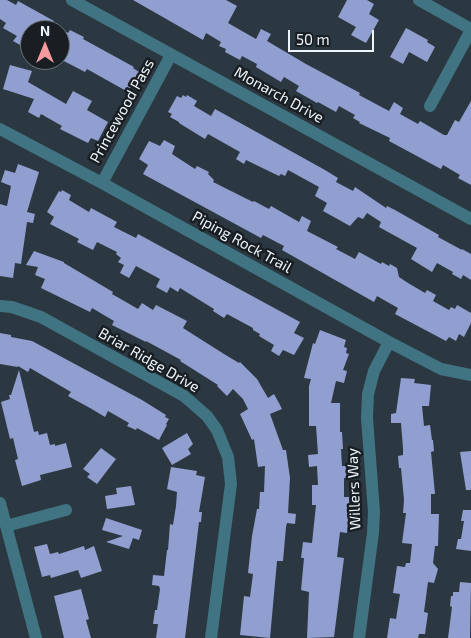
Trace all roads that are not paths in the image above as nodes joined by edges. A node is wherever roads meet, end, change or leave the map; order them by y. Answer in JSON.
{"nodes":[{"id":1,"x":72,"y":0,"type":"edge"},
{"id":2,"x":419,"y":0,"type":"edge"},
{"id":3,"x":471,"y":29,"type":"edge"},
{"id":4,"x":171,"y":55,"type":"junction"},
{"id":5,"x":430,"y":106,"type":"dead end"},
{"id":6,"x":0,"y":129,"type":"edge"},
{"id":7,"x":102,"y":182,"type":"junction"},
{"id":8,"x":471,"y":219,"type":"edge"},
{"id":9,"x":0,"y":306,"type":"edge"},
{"id":10,"x":388,"y":342,"type":"junction"},
{"id":11,"x":471,"y":375,"type":"edge"},
{"id":12,"x":0,"y":502,"type":"edge"},
{"id":13,"x":66,"y":510,"type":"dead end"},
{"id":14,"x":6,"y":526,"type":"junction"},
{"id":15,"x":36,"y":638,"type":"edge"},
{"id":16,"x":211,"y":638,"type":"edge"},
{"id":17,"x":359,"y":638,"type":"edge"}],
"edges":[{"from":1,"to":4,"type":"street","name":"Monarch Drive"},
{"from":2,"to":3,"type":"street"},
{"from":3,"to":5,"type":"street"},
{"from":4,"to":7,"type":"street","name":"Princewood Pass"},
{"from":4,"to":8,"type":"street","name":"Monarch Drive"},
{"from":6,"to":7,"type":"street","name":"Piping Rock Trail"},
{"from":7,"to":10,"type":"street","name":"Piping Rock Trail"},
{"from":9,"to":16,"type":"street","name":"Briar Ridge Drive"},
{"from":10,"to":11,"type":"street","name":"Piping Rock Trail"},
{"from":10,"to":17,"type":"street","name":"Willers Way"},
{"from":12,"to":14,"type":"street"},
{"from":13,"to":14,"type":"street"},
{"from":14,"to":15,"type":"street"}]}
